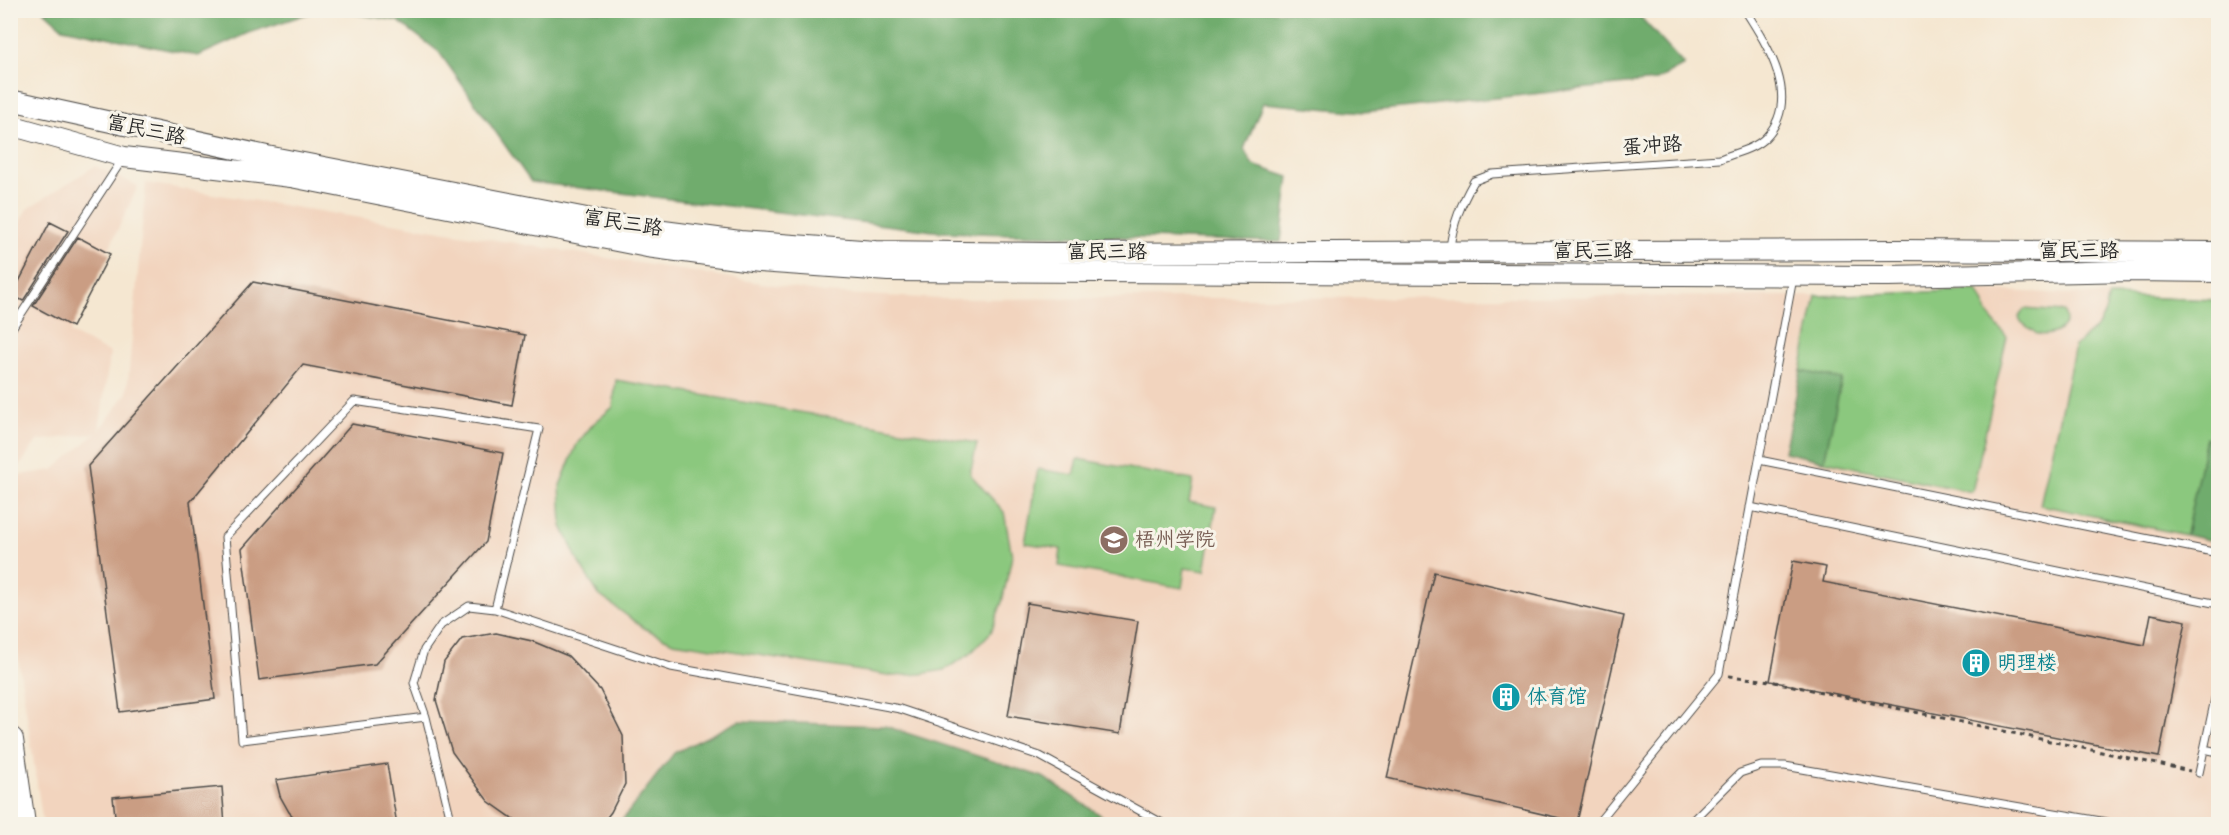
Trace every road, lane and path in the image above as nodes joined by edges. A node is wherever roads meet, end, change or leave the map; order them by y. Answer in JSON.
{"nodes":[{"id":1,"x":1745,"y":10,"type":"edge"},
{"id":2,"x":15,"y":98,"type":"edge"},
{"id":3,"x":13,"y":128,"type":"edge"},
{"id":4,"x":124,"y":157,"type":"junction"},
{"id":5,"x":1450,"y":251,"type":"junction"},
{"id":6,"x":2218,"y":252,"type":"edge"},
{"id":7,"x":2218,"y":272,"type":"edge"},
{"id":8,"x":1794,"y":275,"type":"junction"},
{"id":9,"x":10,"y":331,"type":"edge"},
{"id":10,"x":1759,"y":460,"type":"junction"},
{"id":11,"x":1750,"y":507,"type":"junction"},
{"id":12,"x":2218,"y":553,"type":"edge"},
{"id":13,"x":2218,"y":604,"type":"edge"},
{"id":14,"x":495,"y":609,"type":"junction"},
{"id":15,"x":1719,"y":674,"type":"junction"},
{"id":16,"x":2218,"y":685,"type":"edge"},
{"id":17,"x":426,"y":717,"type":"junction"},
{"id":18,"x":10,"y":740,"type":"edge"},
{"id":19,"x":2204,"y":749,"type":"junction"},
{"id":20,"x":2218,"y":752,"type":"edge"},
{"id":21,"x":2199,"y":773,"type":"joint"},
{"id":22,"x":22,"y":825,"type":"edge"},
{"id":23,"x":452,"y":825,"type":"edge"},
{"id":24,"x":1164,"y":825,"type":"edge"},
{"id":25,"x":1597,"y":825,"type":"edge"},
{"id":26,"x":1689,"y":825,"type":"edge"},
{"id":27,"x":2118,"y":825,"type":"edge"}],
"edges":[{"from":1,"to":5,"type":"lane","name":"蛋冲路"},
{"from":2,"to":5,"type":"main road","name":"富民三路"},
{"from":3,"to":4,"type":"main road","name":"富民三路"},
{"from":4,"to":8,"type":"main road","name":"富民三路"},
{"from":4,"to":9,"type":"lane"},
{"from":5,"to":6,"type":"main road","name":"富民三路"},
{"from":7,"to":8,"type":"main road","name":"富民三路"},
{"from":8,"to":10,"type":"lane"},
{"from":10,"to":11,"type":"lane"},
{"from":10,"to":12,"type":"lane"},
{"from":11,"to":13,"type":"lane"},
{"from":11,"to":15,"type":"lane"},
{"from":14,"to":17,"type":"lane"},
{"from":14,"to":17,"type":"lane"},
{"from":14,"to":24,"type":"lane"},
{"from":15,"to":21,"type":"path"},
{"from":15,"to":25,"type":"lane"},
{"from":16,"to":19,"type":"lane"},
{"from":17,"to":23,"type":"lane"},
{"from":18,"to":22,"type":"highway"},
{"from":19,"to":20,"type":"lane"},
{"from":19,"to":21,"type":"lane"},
{"from":26,"to":27,"type":"lane"}]}
